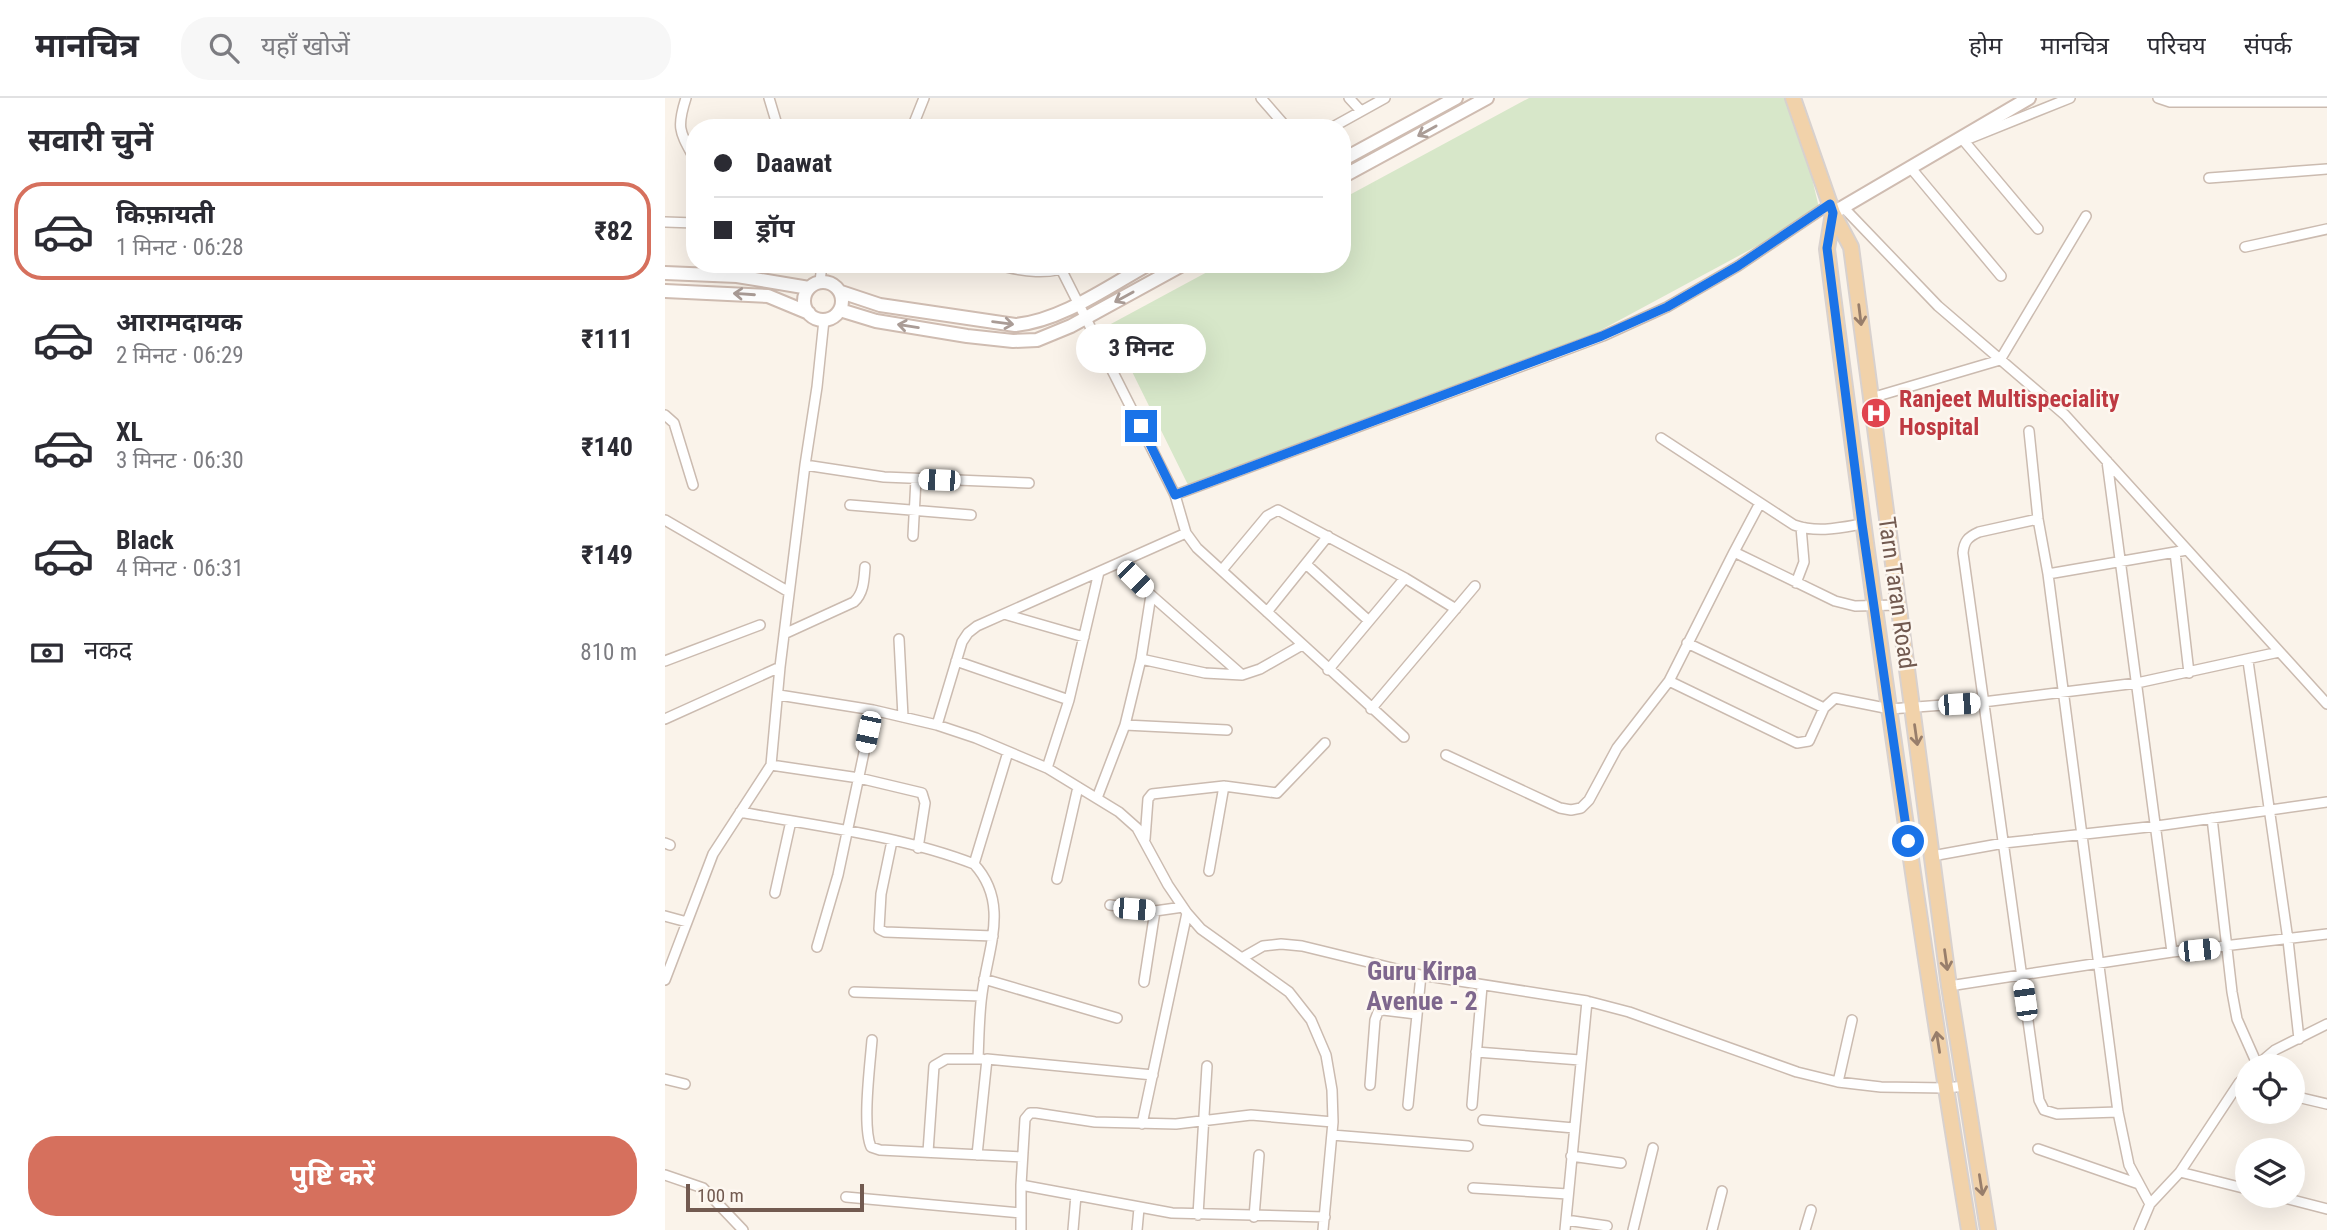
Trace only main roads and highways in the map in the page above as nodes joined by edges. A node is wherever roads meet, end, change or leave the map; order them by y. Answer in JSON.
{"nodes":[{"id":1,"x":1456,"y":98,"type":"edge"},
{"id":2,"x":1487,"y":98,"type":"edge"},
{"id":3,"x":1793,"y":98,"type":"edge"},
{"id":4,"x":2029,"y":98,"type":"edge"},
{"id":5,"x":1351,"y":155,"type":"edge"},
{"id":6,"x":1351,"y":172,"type":"edge"},
{"id":7,"x":1835,"y":208,"type":"junction"},
{"id":8,"x":665,"y":273,"type":"edge"},
{"id":9,"x":1133,"y":273,"type":"edge"},
{"id":10,"x":1168,"y":273,"type":"edge"},
{"id":11,"x":814,"y":285,"type":"junction"},
{"id":12,"x":665,"y":291,"type":"edge"},
{"id":13,"x":841,"y":292,"type":"junction"},
{"id":14,"x":840,"y":310,"type":"junction"},
{"id":15,"x":809,"y":313,"type":"junction"},
{"id":16,"x":1969,"y":1230,"type":"edge"},
{"id":17,"x":1989,"y":1230,"type":"edge"}],
"edges":[{"from":1,"to":5,"type":"main road"},
{"from":2,"to":6,"type":"main road","one_way":true},
{"from":3,"to":7,"type":"main road"},
{"from":4,"to":7,"type":"main road"},
{"from":16,"to":7,"type":"main road","name":"Tarn Taran Road","one_way":true},
{"from":7,"to":17,"type":"main road","name":"Tarn Taran Road","one_way":true},
{"from":8,"to":11,"type":"main road"},
{"from":13,"to":9,"type":"main road","one_way":true},
{"from":10,"to":14,"type":"main road","one_way":true},
{"from":11,"to":13,"type":"main road"},
{"from":11,"to":15,"type":"main road"},
{"from":15,"to":12,"type":"main road","one_way":true},
{"from":13,"to":14,"type":"main road"},
{"from":14,"to":15,"type":"main road"}]}
